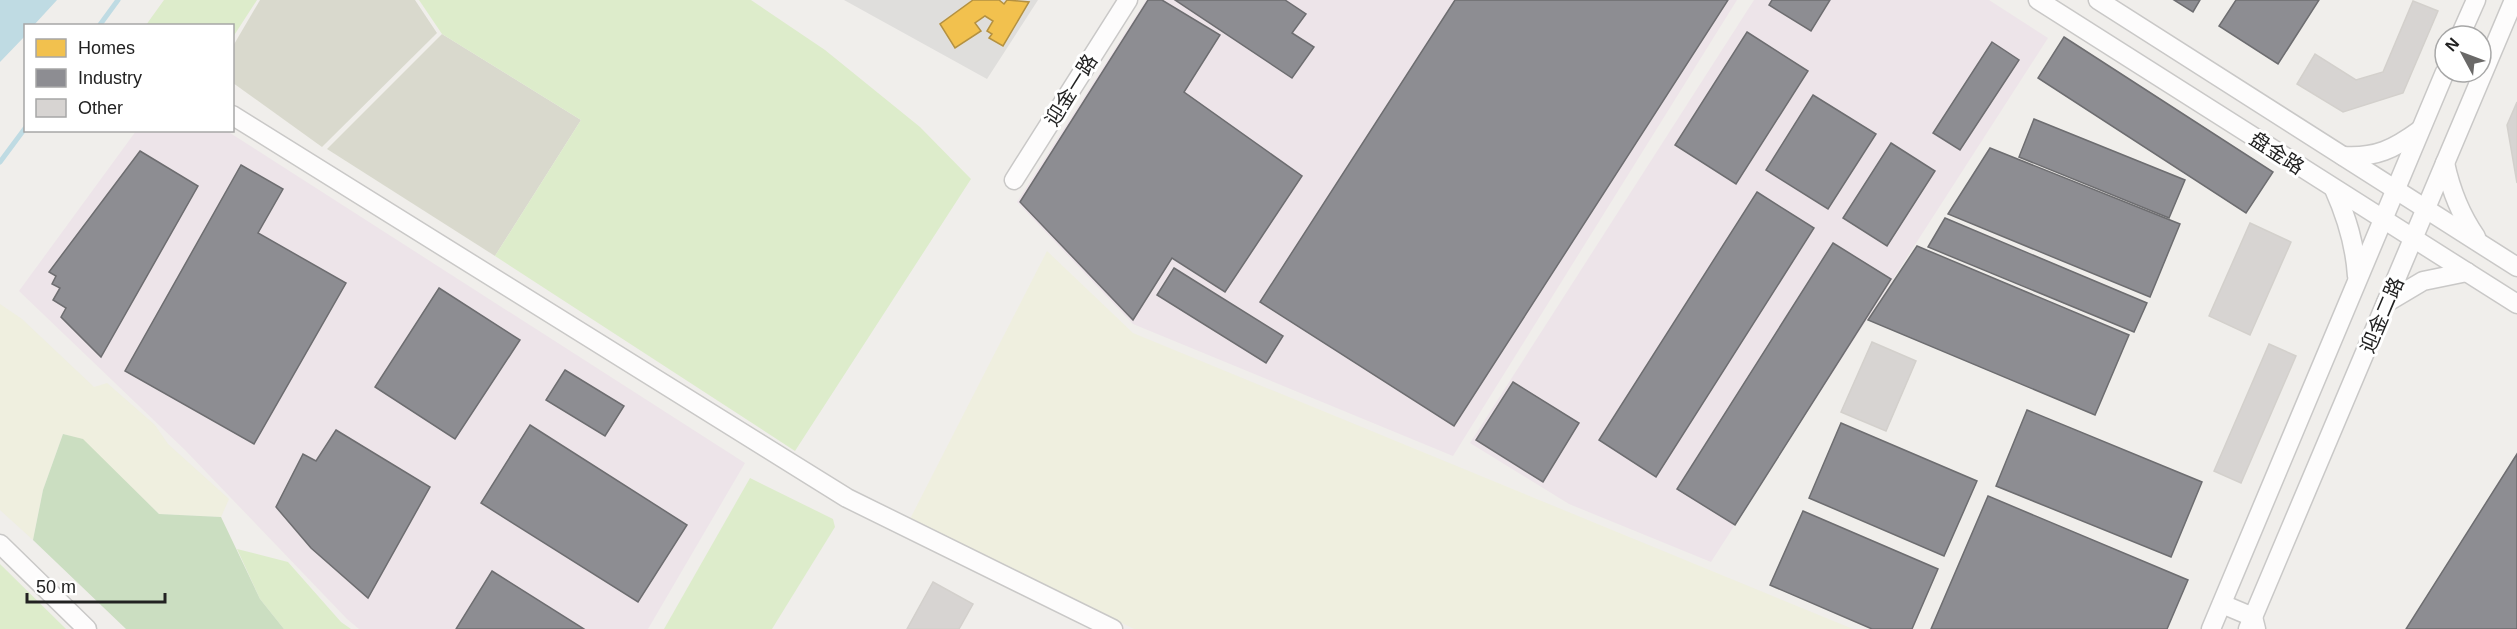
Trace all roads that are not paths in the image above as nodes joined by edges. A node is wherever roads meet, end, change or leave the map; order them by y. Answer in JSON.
{"nodes":[{"id":1,"x":1128,"y":0,"type":"edge"},
{"id":2,"x":2038,"y":0,"type":"edge"},
{"id":3,"x":2098,"y":0,"type":"edge"},
{"id":4,"x":2476,"y":0,"type":"edge"},
{"id":5,"x":2514,"y":0,"type":"edge"},
{"id":6,"x":2465,"y":24,"type":"edge"},
{"id":7,"x":2440,"y":84,"type":"edge"},
{"id":8,"x":234,"y":116,"type":"edge"},
{"id":9,"x":2420,"y":130,"type":"junction"},
{"id":10,"x":2343,"y":156,"type":"junction"},
{"id":11,"x":2445,"y":163,"type":"junction"},
{"id":12,"x":1014,"y":180,"type":"dead end"},
{"id":13,"x":2334,"y":189,"type":"junction"},
{"id":14,"x":2396,"y":190,"type":"junction"},
{"id":15,"x":2426,"y":209,"type":"junction"},
{"id":16,"x":2384,"y":220,"type":"junction"},
{"id":17,"x":2414,"y":239,"type":"junction"},
{"id":18,"x":2480,"y":244,"type":"junction"},
{"id":19,"x":2517,"y":267,"type":"edge"},
{"id":20,"x":2467,"y":272,"type":"junction"},
{"id":21,"x":2358,"y":281,"type":"junction"},
{"id":22,"x":2386,"y":303,"type":"junction"},
{"id":23,"x":2517,"y":304,"type":"edge"},
{"id":24,"x":0,"y":544,"type":"edge"},
{"id":25,"x":2222,"y":604,"type":"junction"},
{"id":26,"x":2253,"y":625,"type":"edge"},
{"id":27,"x":87,"y":629,"type":"edge"},
{"id":28,"x":1113,"y":629,"type":"edge"},
{"id":29,"x":2211,"y":629,"type":"edge"}],
"edges":[{"from":1,"to":12,"type":"street","name":"迎金一路"},
{"from":2,"to":13,"type":"street","name":"盘金路"},
{"from":3,"to":10,"type":"street","name":"盘金路"},
{"from":4,"to":6,"type":"street"},
{"from":5,"to":11,"type":"street","name":"迎金二路"},
{"from":7,"to":9,"type":"street","name":"迎金二路"},
{"from":8,"to":28,"type":"street"},
{"from":9,"to":10,"type":"street"},
{"from":9,"to":14,"type":"street","name":"迎金二路"},
{"from":10,"to":14,"type":"street","name":"盘金路"},
{"from":11,"to":15,"type":"street","name":"迎金二路"},
{"from":11,"to":18,"type":"street"},
{"from":13,"to":16,"type":"street","name":"盘金路"},
{"from":13,"to":21,"type":"street"},
{"from":14,"to":15,"type":"street","name":"盘金路"},
{"from":14,"to":16,"type":"street","name":"迎金二路"},
{"from":15,"to":17,"type":"street","name":"迎金二路"},
{"from":15,"to":18,"type":"street","name":"盘金路"},
{"from":16,"to":17,"type":"street","name":"盘金路"},
{"from":16,"to":21,"type":"street","name":"迎金二路"},
{"from":17,"to":20,"type":"street","name":"盘金路"},
{"from":17,"to":22,"type":"street","name":"迎金二路"},
{"from":18,"to":19,"type":"street","name":"盘金路"},
{"from":20,"to":22,"type":"street"},
{"from":20,"to":23,"type":"street","name":"盘金路"},
{"from":21,"to":25,"type":"street","name":"迎金二路"},
{"from":22,"to":26,"type":"street","name":"迎金二路"},
{"from":24,"to":27,"type":"street"},
{"from":25,"to":26,"type":"street"},
{"from":25,"to":29,"type":"street","name":"迎金二路"}]}
